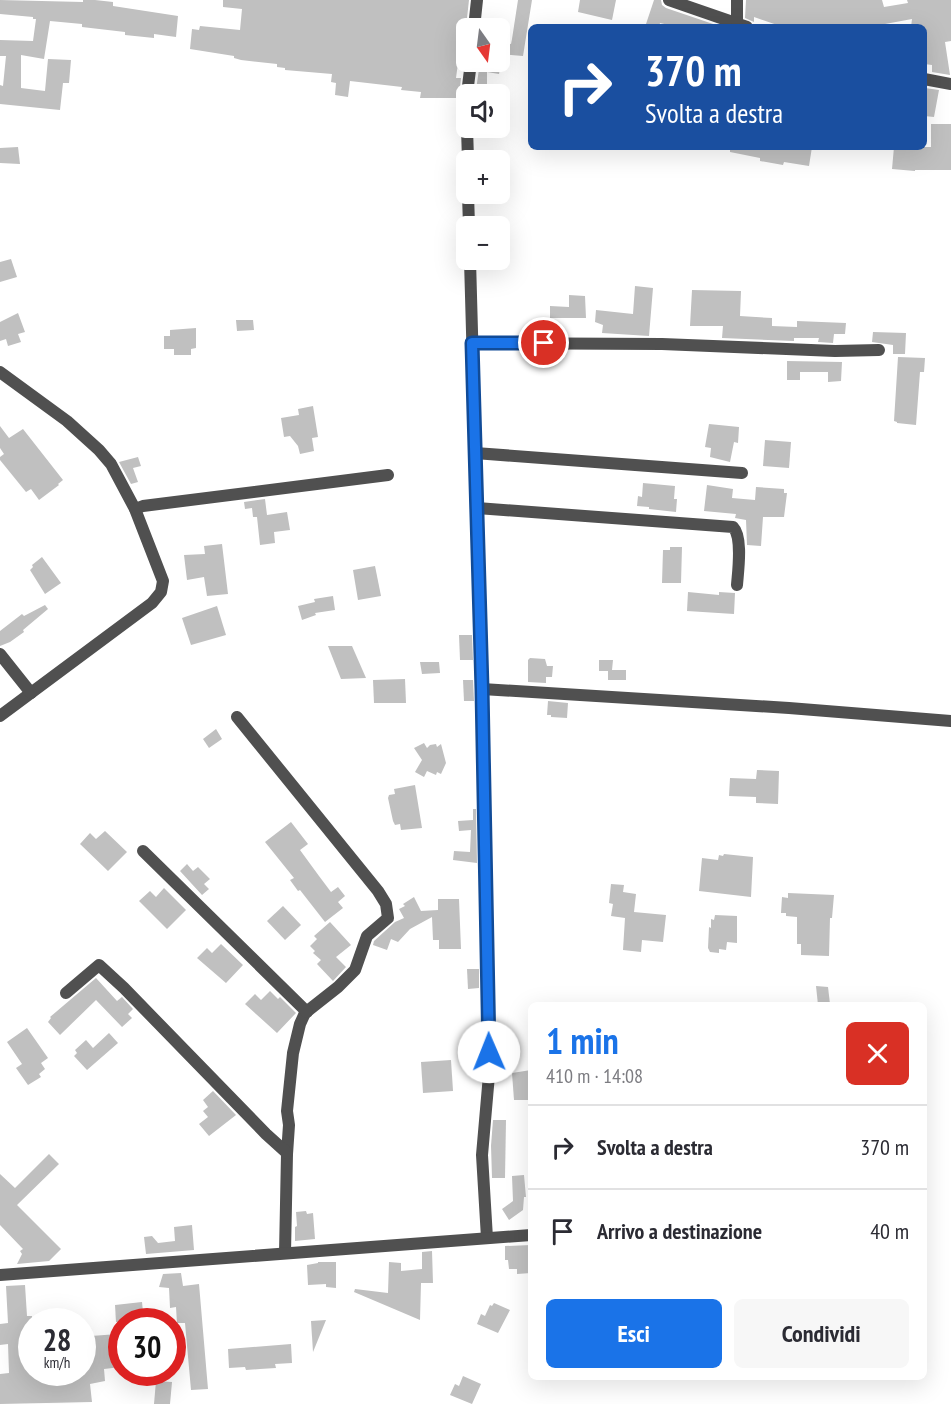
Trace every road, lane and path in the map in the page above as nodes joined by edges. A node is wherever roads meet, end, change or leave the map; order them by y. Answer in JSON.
{"nodes":[{"id":1,"x":477,"y":0,"type":"edge"},
{"id":2,"x":669,"y":0,"type":"edge"},
{"id":3,"x":737,"y":0,"type":"edge"},
{"id":4,"x":475,"y":18,"type":"edge"},
{"id":5,"x":739,"y":24,"type":"edge"},
{"id":6,"x":742,"y":24,"type":"edge"},
{"id":7,"x":927,"y":80,"type":"edge"},
{"id":8,"x":951,"y":84,"type":"edge"},
{"id":9,"x":470,"y":270,"type":"edge"},
{"id":10,"x":472,"y":343,"type":"junction"},
{"id":11,"x":879,"y":350,"type":"dead end"},
{"id":12,"x":0,"y":372,"type":"edge"},
{"id":13,"x":476,"y":453,"type":"junction"},
{"id":14,"x":742,"y":473,"type":"dead end"},
{"id":15,"x":388,"y":475,"type":"dead end"},
{"id":16,"x":477,"y":508,"type":"junction"},
{"id":17,"x":135,"y":509,"type":"junction"},
{"id":18,"x":737,"y":585,"type":"dead end"},
{"id":19,"x":0,"y":654,"type":"edge"},
{"id":20,"x":482,"y":689,"type":"junction"},
{"id":21,"x":31,"y":693,"type":"junction"},
{"id":22,"x":0,"y":716,"type":"edge"},
{"id":23,"x":237,"y":717,"type":"dead end"},
{"id":24,"x":951,"y":721,"type":"edge"},
{"id":25,"x":143,"y":851,"type":"dead end"},
{"id":26,"x":66,"y":993,"type":"dead end"},
{"id":27,"x":307,"y":1012,"type":"junction"},
{"id":28,"x":287,"y":1153,"type":"junction"},
{"id":29,"x":528,"y":1235,"type":"edge"},
{"id":30,"x":487,"y":1238,"type":"junction"},
{"id":31,"x":285,"y":1253,"type":"junction"},
{"id":32,"x":0,"y":1275,"type":"edge"}],
"edges":[{"from":1,"to":4,"type":"street"},
{"from":2,"to":5,"type":"street"},
{"from":3,"to":6,"type":"street"},
{"from":7,"to":8,"type":"street"},
{"from":9,"to":10,"type":"street"},
{"from":10,"to":11,"type":"street"},
{"from":10,"to":13,"type":"street"},
{"from":12,"to":17,"type":"street"},
{"from":13,"to":14,"type":"street"},
{"from":13,"to":16,"type":"street"},
{"from":15,"to":17,"type":"street"},
{"from":16,"to":18,"type":"street"},
{"from":16,"to":20,"type":"street"},
{"from":17,"to":21,"type":"street"},
{"from":19,"to":21,"type":"street"},
{"from":20,"to":24,"type":"street"},
{"from":20,"to":30,"type":"street"},
{"from":21,"to":22,"type":"street"},
{"from":23,"to":27,"type":"street"},
{"from":25,"to":27,"type":"street"},
{"from":26,"to":28,"type":"street"},
{"from":27,"to":28,"type":"street"},
{"from":28,"to":31,"type":"street"},
{"from":29,"to":30,"type":"street"},
{"from":30,"to":31,"type":"street"},
{"from":31,"to":32,"type":"street"}]}
